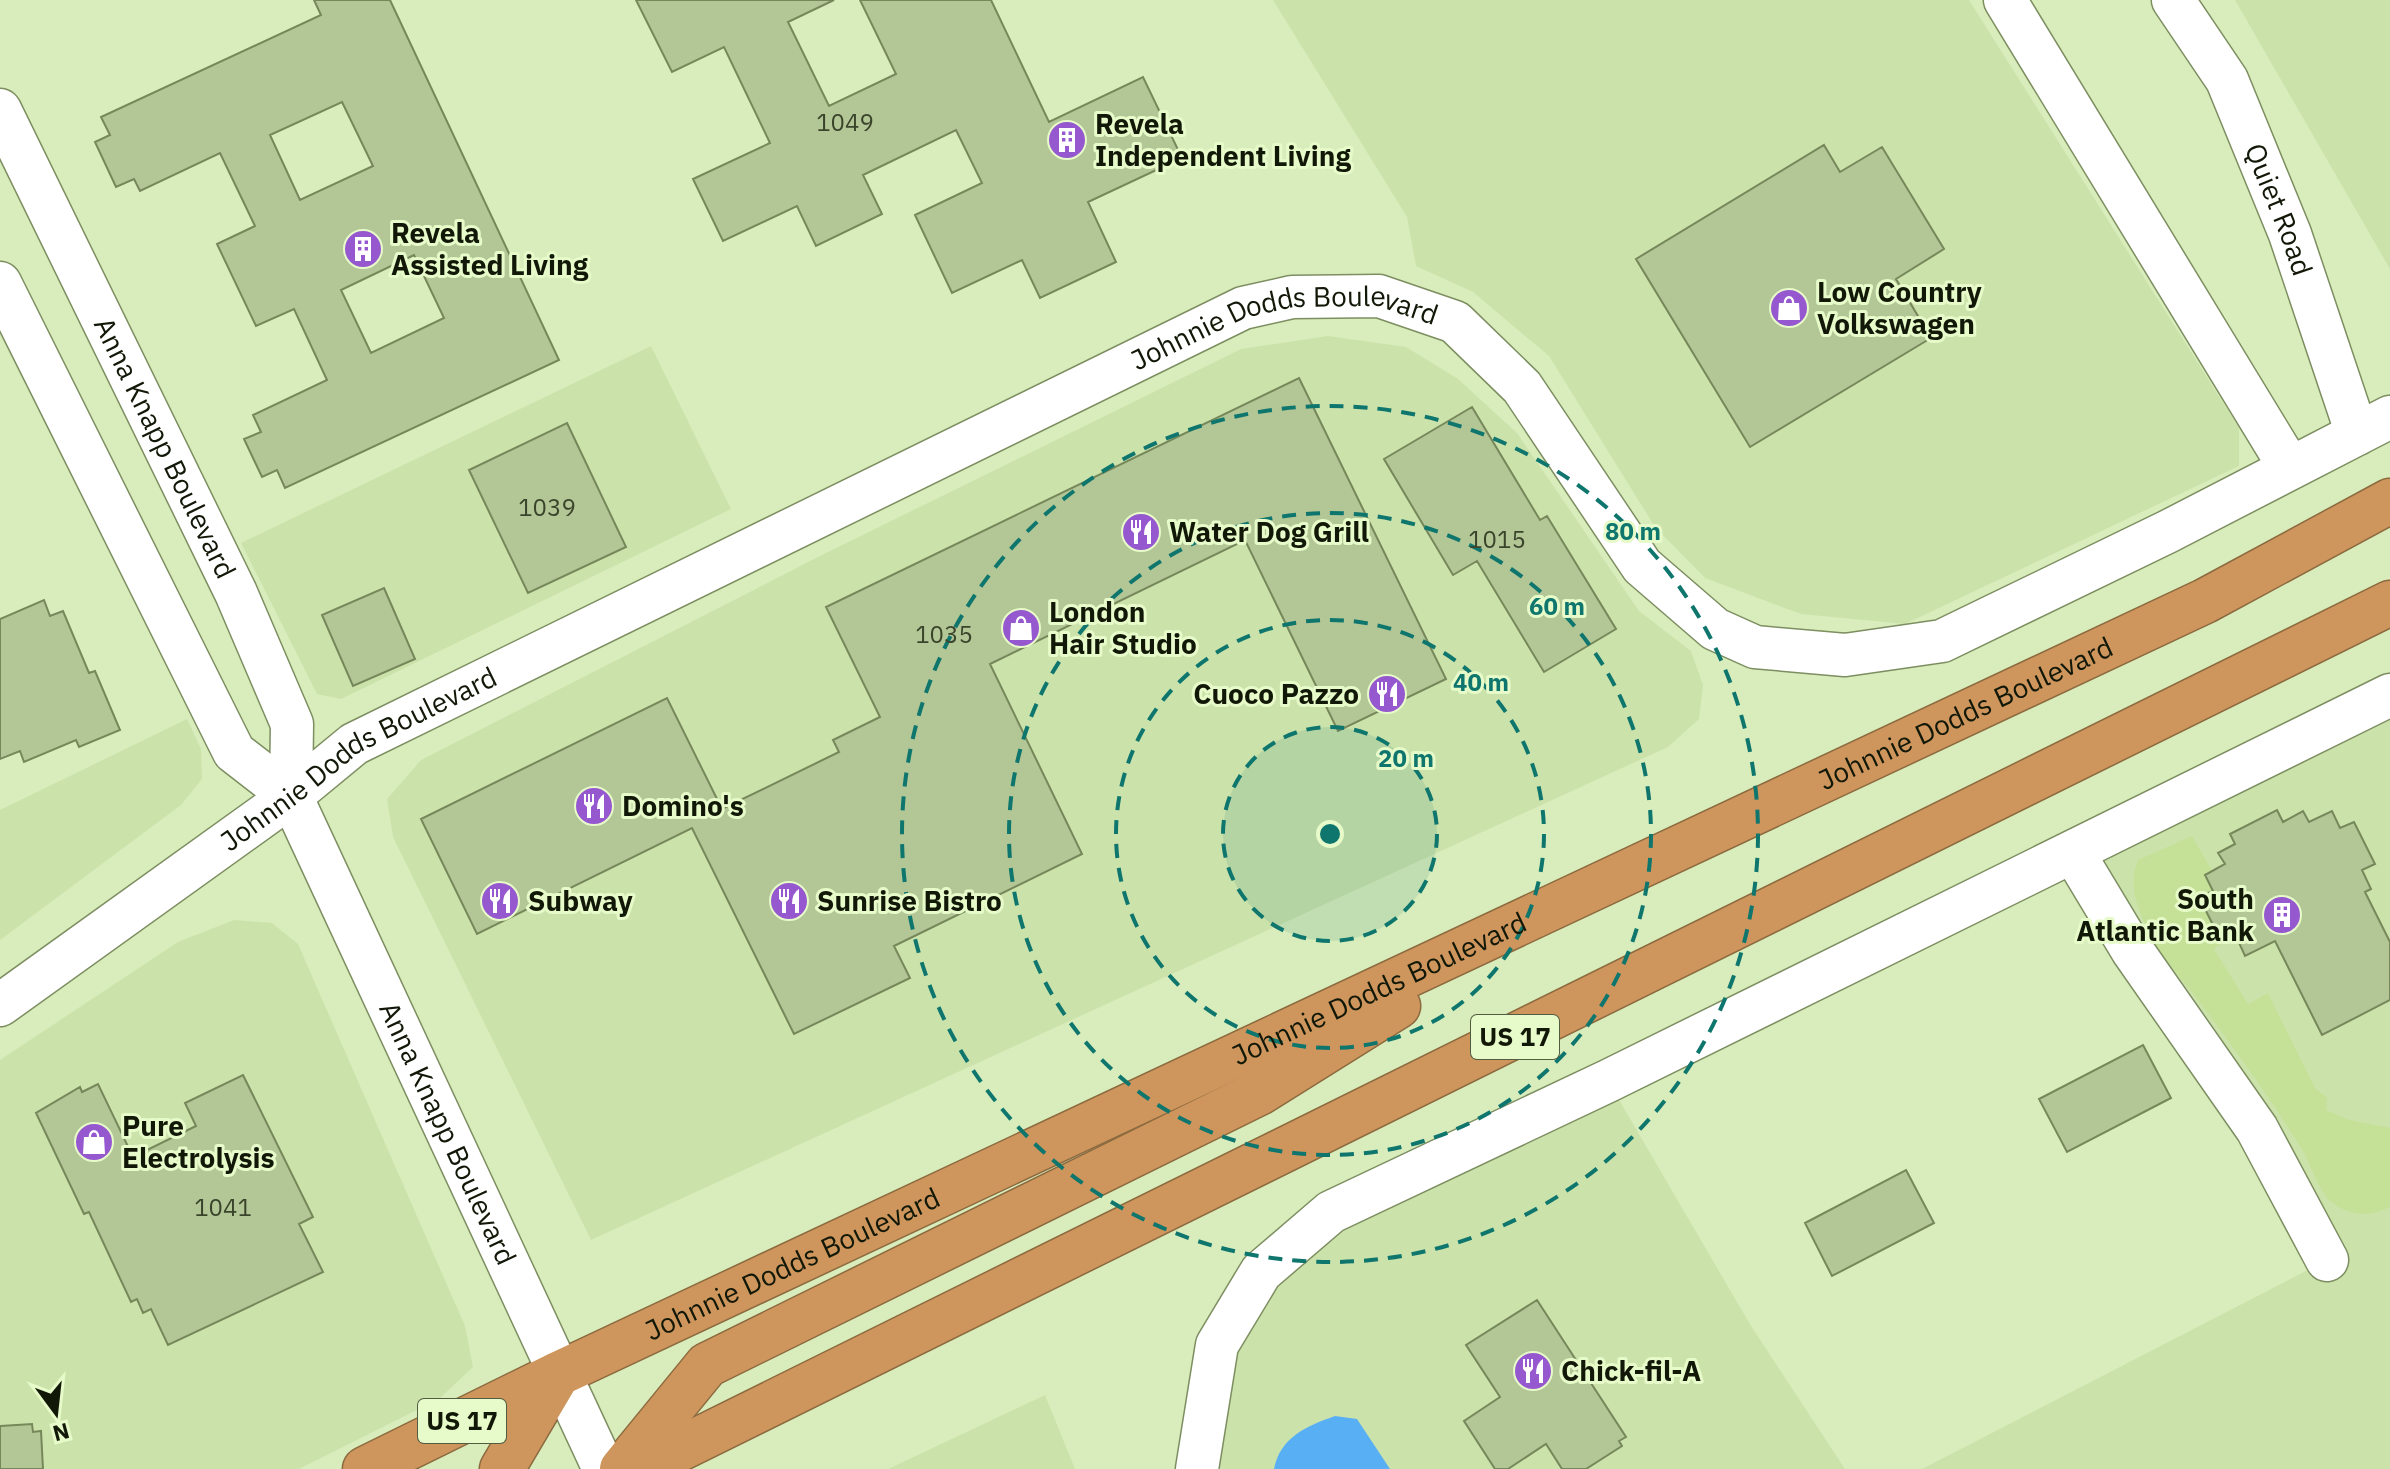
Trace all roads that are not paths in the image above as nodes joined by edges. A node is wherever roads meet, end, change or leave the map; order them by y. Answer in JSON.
{"nodes":[{"id":1,"x":2005,"y":0,"type":"edge"},
{"id":2,"x":2173,"y":0,"type":"edge"},
{"id":3,"x":0,"y":110,"type":"edge"},
{"id":4,"x":0,"y":283,"type":"edge"},
{"id":5,"x":2374,"y":425,"type":"edge"},
{"id":6,"x":2290,"y":468,"type":"junction"},
{"id":7,"x":2390,"y":501,"type":"edge"},
{"id":8,"x":2390,"y":603,"type":"edge"},
{"id":9,"x":2390,"y":695,"type":"edge"},
{"id":10,"x":291,"y":796,"type":"junction"},
{"id":11,"x":2073,"y":852,"type":"junction"},
{"id":12,"x":1559,"y":904,"type":"junction"},
{"id":13,"x":0,"y":1005,"type":"edge"},
{"id":14,"x":2327,"y":1260,"type":"dead end"},
{"id":15,"x":558,"y":1374,"type":"junction"},
{"id":16,"x":365,"y":1469,"type":"edge"},
{"id":17,"x":502,"y":1469,"type":"edge"},
{"id":18,"x":604,"y":1469,"type":"edge"},
{"id":19,"x":622,"y":1469,"type":"edge"},
{"id":20,"x":639,"y":1469,"type":"edge"},
{"id":21,"x":1197,"y":1469,"type":"edge"}],
"edges":[{"from":1,"to":6,"type":"street"},
{"from":2,"to":5,"type":"street","name":"Quiet Road"},
{"from":3,"to":10,"type":"street","name":"Anna Knapp Boulevard"},
{"from":4,"to":10,"type":"street","name":"Anna Knapp Boulevard"},
{"from":5,"to":6,"type":"street","name":"Johnnie Dodds Boulevard"},
{"from":6,"to":10,"type":"street","name":"Johnnie Dodds Boulevard"},
{"from":7,"to":12,"type":"highway","name":"Johnnie Dodds Boulevard","number":"US 17"},
{"from":8,"to":20,"type":"highway","number":"US 17"},
{"from":9,"to":11,"type":"street"},
{"from":10,"to":13,"type":"street","name":"Johnnie Dodds Boulevard"},
{"from":10,"to":15,"type":"street","name":"Anna Knapp Boulevard"},
{"from":11,"to":14,"type":"street"},
{"from":11,"to":21,"type":"street"},
{"from":12,"to":15,"type":"highway","name":"Johnnie Dodds Boulevard","number":"US 17"},
{"from":12,"to":19,"type":"highway"},
{"from":15,"to":16,"type":"highway","name":"Johnnie Dodds Boulevard","number":"US 17"},
{"from":15,"to":17,"type":"highway"},
{"from":15,"to":18,"type":"street","name":"Anna Knapp Boulevard"}]}
